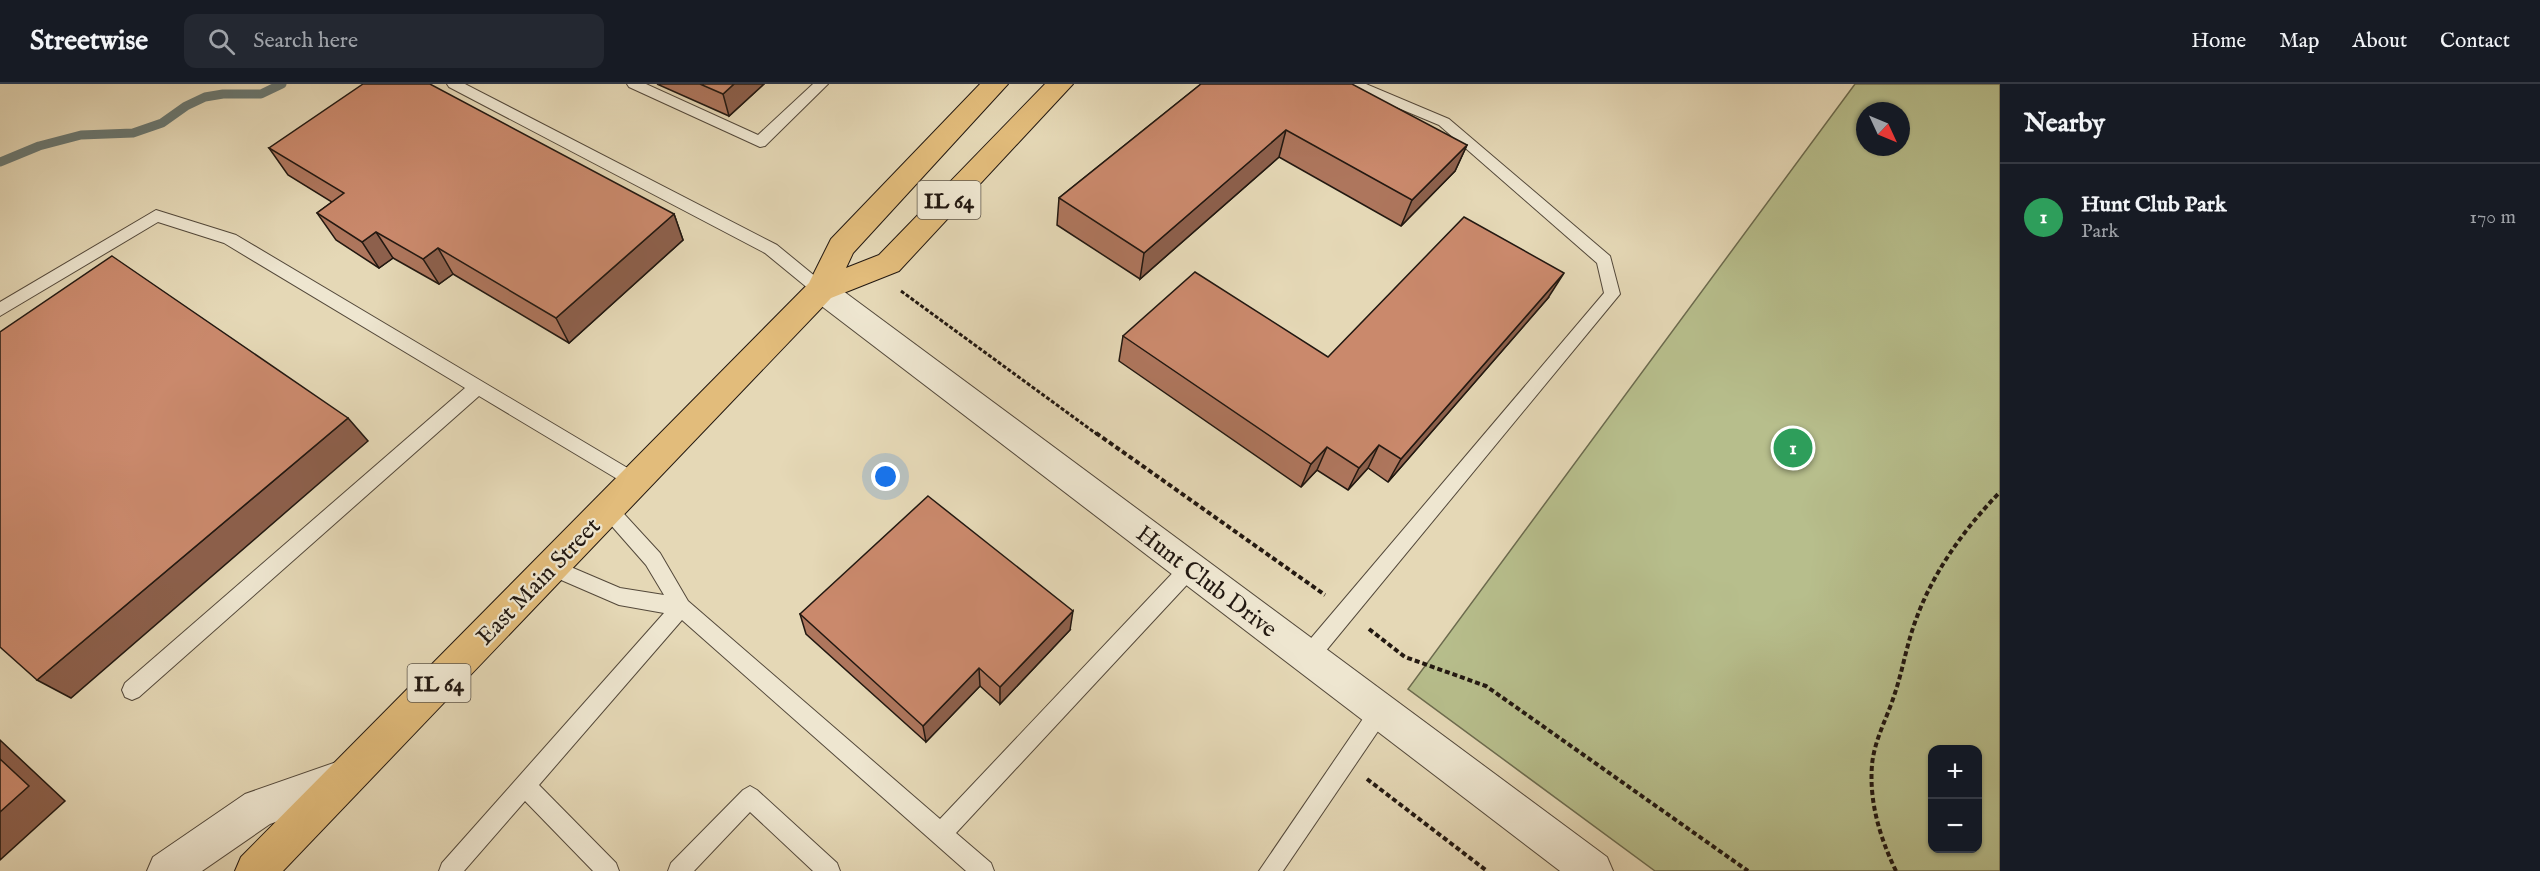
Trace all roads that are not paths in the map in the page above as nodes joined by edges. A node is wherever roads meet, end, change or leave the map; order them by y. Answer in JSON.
{"nodes":[{"id":1,"x":454,"y":84,"type":"edge"},
{"id":2,"x":634,"y":84,"type":"edge"},
{"id":3,"x":820,"y":84,"type":"edge"},
{"id":4,"x":995,"y":84,"type":"edge"},
{"id":5,"x":1060,"y":84,"type":"edge"},
{"id":6,"x":1353,"y":84,"type":"edge"},
{"id":7,"x":821,"y":290,"type":"junction"},
{"id":8,"x":0,"y":310,"type":"edge"},
{"id":9,"x":478,"y":387,"type":"junction"},
{"id":10,"x":635,"y":481,"type":"junction"},
{"id":11,"x":608,"y":509,"type":"junction"},
{"id":12,"x":552,"y":567,"type":"junction"},
{"id":13,"x":1190,"y":568,"type":"junction"},
{"id":14,"x":681,"y":607,"type":"junction"},
{"id":15,"x":1308,"y":657,"type":"junction"},
{"id":16,"x":132,"y":690,"type":"dead end"},
{"id":17,"x":1380,"y":711,"type":"junction"},
{"id":18,"x":345,"y":778,"type":"junction"},
{"id":19,"x":525,"y":785,"type":"junction"},
{"id":20,"x":940,"y":834,"type":"junction"},
{"id":21,"x":167,"y":871,"type":"edge"},
{"id":22,"x":255,"y":871,"type":"edge"},
{"id":23,"x":450,"y":871,"type":"edge"},
{"id":24,"x":608,"y":871,"type":"edge"},
{"id":25,"x":679,"y":871,"type":"edge"},
{"id":26,"x":829,"y":871,"type":"edge"},
{"id":27,"x":983,"y":871,"type":"edge"},
{"id":28,"x":1270,"y":871,"type":"edge"},
{"id":29,"x":1593,"y":871,"type":"edge"}],
"edges":[{"from":1,"to":7,"type":"lane"},
{"from":2,"to":3,"type":"lane"},
{"from":4,"to":7,"type":"main road","name":"East Main Street","number":"IL 64"},
{"from":5,"to":7,"type":"main road","name":"East Main Street","number":"IL 64"},
{"from":6,"to":15,"type":"lane"},
{"from":7,"to":10,"type":"main road","name":"East Main Street","number":"IL 64"},
{"from":7,"to":13,"type":"street","name":"Hunt Club Drive"},
{"from":8,"to":9,"type":"lane"},
{"from":9,"to":10,"type":"lane"},
{"from":9,"to":16,"type":"lane"},
{"from":10,"to":11,"type":"main road","name":"East Main Street","number":"IL 64"},
{"from":11,"to":12,"type":"main road","name":"East Main Street","number":"IL 64"},
{"from":11,"to":14,"type":"lane"},
{"from":12,"to":14,"type":"lane"},
{"from":12,"to":18,"type":"main road","name":"East Main Street","number":"IL 64"},
{"from":13,"to":15,"type":"street","name":"Hunt Club Drive"},
{"from":13,"to":20,"type":"lane"},
{"from":14,"to":19,"type":"lane"},
{"from":14,"to":20,"type":"lane"},
{"from":15,"to":17,"type":"street","name":"Hunt Club Drive"},
{"from":17,"to":28,"type":"lane"},
{"from":17,"to":29,"type":"street","name":"Hunt Club Drive"},
{"from":18,"to":21,"type":"street"},
{"from":18,"to":22,"type":"main road","name":"East Main Street","number":"IL 64"},
{"from":19,"to":23,"type":"lane"},
{"from":19,"to":24,"type":"lane"},
{"from":20,"to":27,"type":"lane"},
{"from":25,"to":26,"type":"lane"}]}
